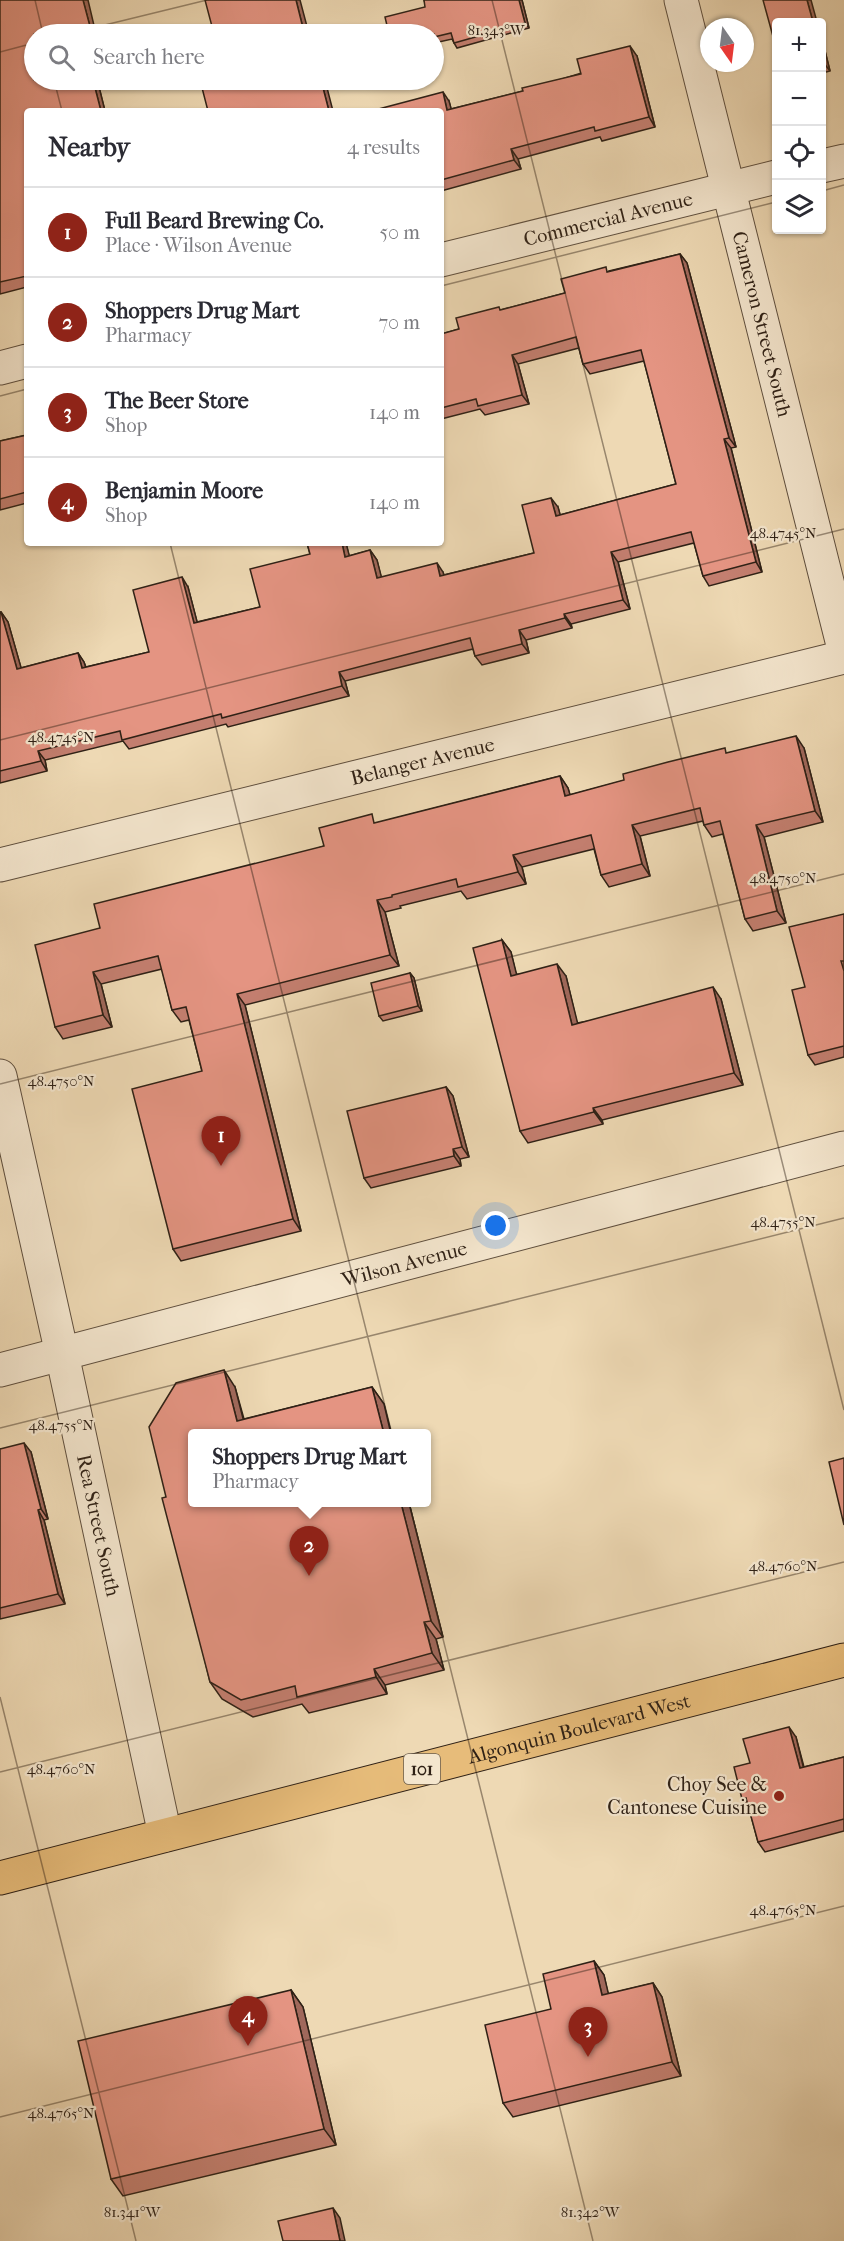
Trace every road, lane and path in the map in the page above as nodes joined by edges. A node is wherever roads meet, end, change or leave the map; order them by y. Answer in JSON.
{"nodes":[{"id":1,"x":681,"y":0,"type":"edge"},
{"id":2,"x":844,"y":161,"type":"edge"},
{"id":3,"x":826,"y":165,"type":"edge"},
{"id":4,"x":772,"y":178,"type":"edge"},
{"id":5,"x":728,"y":189,"type":"junction"},
{"id":6,"x":444,"y":259,"type":"edge"},
{"id":7,"x":24,"y":362,"type":"edge"},
{"id":8,"x":0,"y":368,"type":"edge"},
{"id":9,"x":844,"y":648,"type":"edge"},
{"id":10,"x":844,"y":657,"type":"edge"},
{"id":11,"x":0,"y":865,"type":"edge"},
{"id":12,"x":0,"y":1076,"type":"edge"},
{"id":13,"x":844,"y":1148,"type":"edge"},
{"id":14,"x":62,"y":1354,"type":"junction"},
{"id":15,"x":0,"y":1370,"type":"edge"},
{"id":16,"x":844,"y":1660,"type":"edge"},
{"id":17,"x":165,"y":1835,"type":"junction"},
{"id":18,"x":0,"y":1878,"type":"edge"}],
"edges":[{"from":1,"to":5,"type":"street","name":"Cameron Street South"},
{"from":2,"to":3,"type":"street"},
{"from":4,"to":5,"type":"street","name":"Commercial Avenue"},
{"from":5,"to":6,"type":"street","name":"Commercial Avenue"},
{"from":5,"to":9,"type":"street","name":"Cameron Street South"},
{"from":7,"to":8,"type":"street"},
{"from":10,"to":11,"type":"street","name":"Belanger Avenue"},
{"from":12,"to":14,"type":"street","name":"Rea Street South"},
{"from":13,"to":14,"type":"street","name":"Wilson Avenue"},
{"from":14,"to":15,"type":"street","name":"Wilson Avenue"},
{"from":14,"to":17,"type":"street","name":"Rea Street South"},
{"from":16,"to":17,"type":"main road","name":"Algonquin Boulevard West","number":"101"},
{"from":17,"to":18,"type":"main road","name":"Algonquin Boulevard West","number":"101"}]}
